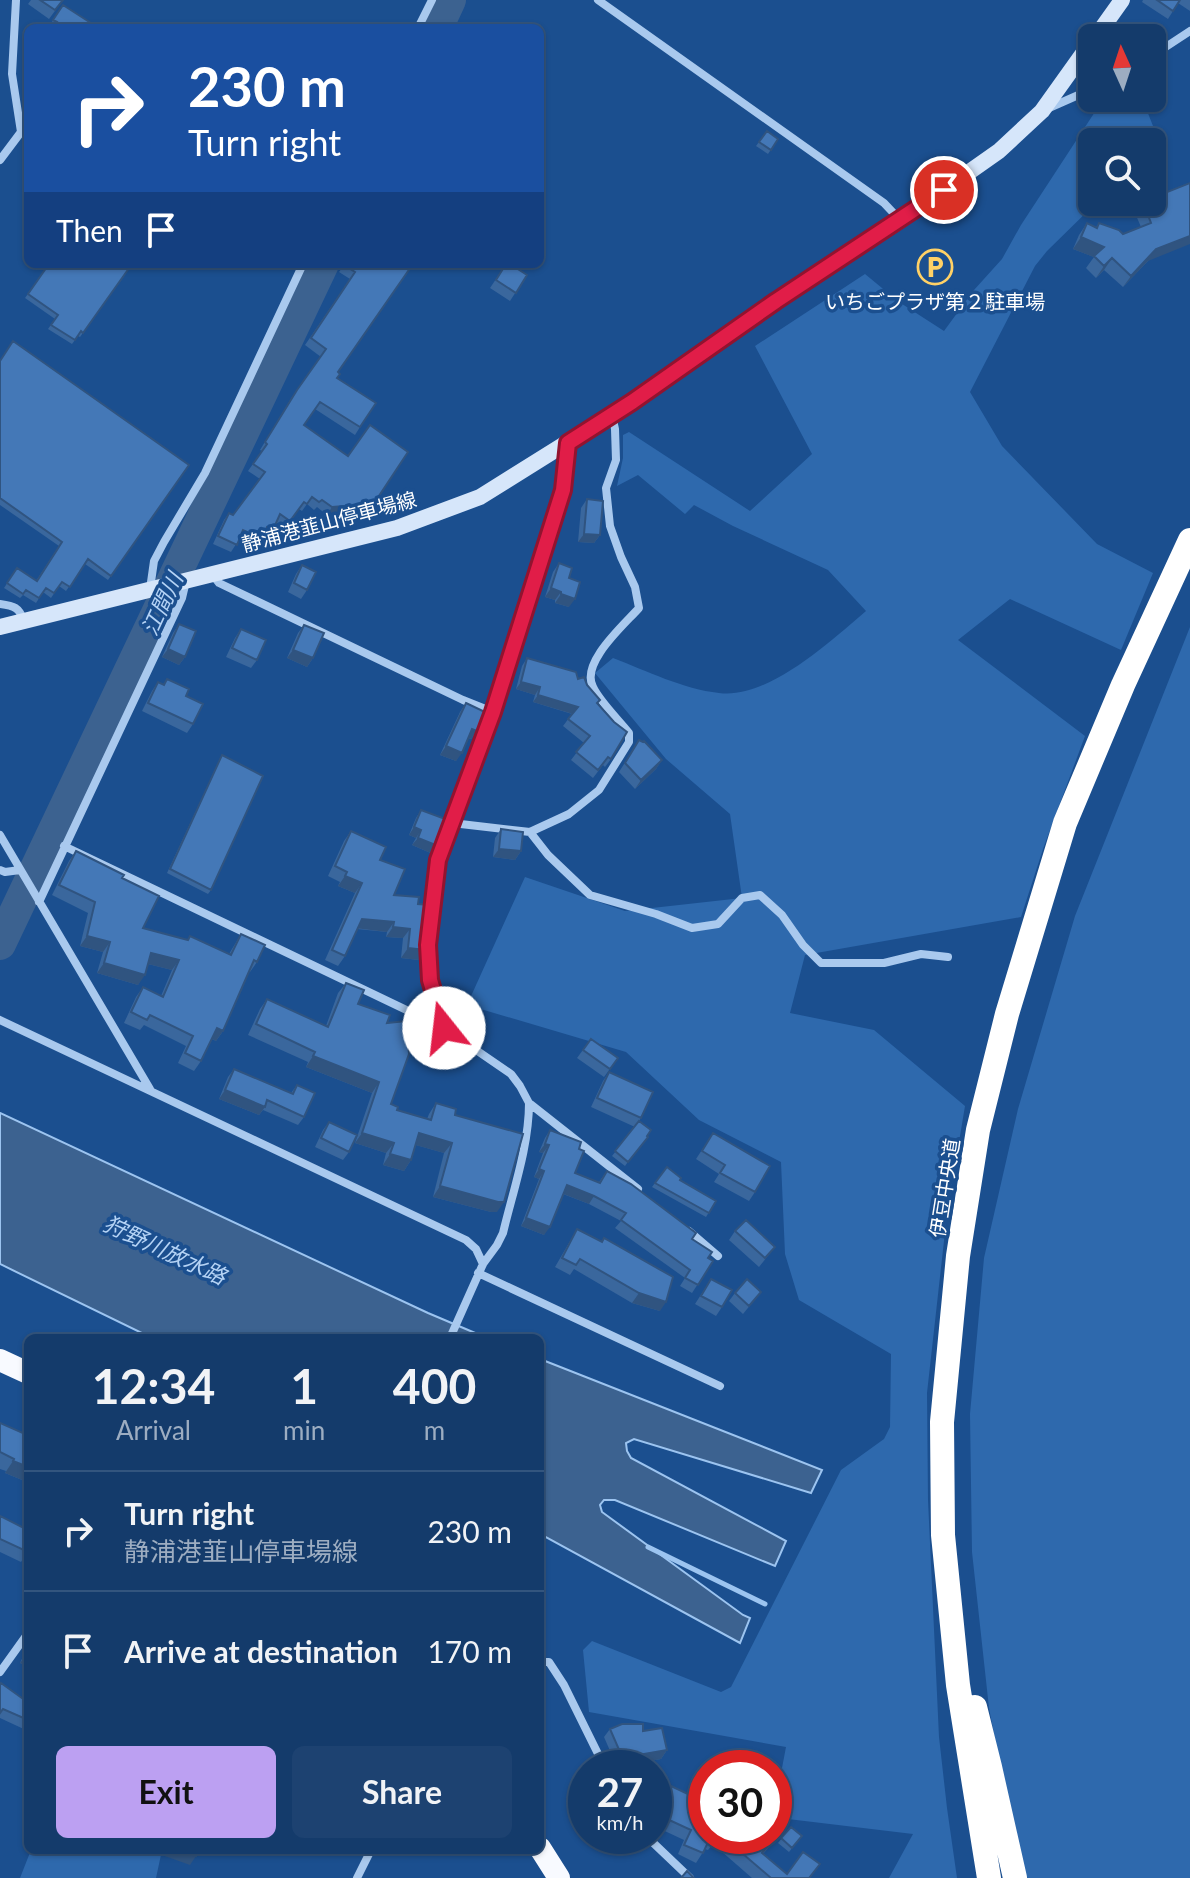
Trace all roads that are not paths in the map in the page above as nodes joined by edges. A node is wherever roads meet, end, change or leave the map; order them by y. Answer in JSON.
{"nodes":[{"id":1,"x":16,"y":0,"type":"edge"},
{"id":2,"x":432,"y":0,"type":"edge"},
{"id":3,"x":598,"y":0,"type":"edge"},
{"id":4,"x":1122,"y":0,"type":"edge"},
{"id":5,"x":420,"y":24,"type":"edge"},
{"id":6,"x":1105,"y":24,"type":"edge"},
{"id":7,"x":1190,"y":31,"type":"edge"},
{"id":8,"x":1166,"y":47,"type":"edge"},
{"id":9,"x":1078,"y":61,"type":"edge"},
{"id":10,"x":1078,"y":95,"type":"edge"},
{"id":11,"x":1042,"y":111,"type":"junction"},
{"id":12,"x":0,"y":160,"type":"edge"},
{"id":13,"x":901,"y":220,"type":"junction"},
{"id":14,"x":301,"y":268,"type":"edge"},
{"id":15,"x":611,"y":415,"type":"junction"},
{"id":16,"x":568,"y":443,"type":"junction"},
{"id":17,"x":1190,"y":540,"type":"edge"},
{"id":18,"x":1190,"y":567,"type":"edge"},
{"id":19,"x":211,"y":574,"type":"junction"},
{"id":20,"x":186,"y":580,"type":"junction"},
{"id":21,"x":156,"y":587,"type":"junction"},
{"id":22,"x":0,"y":604,"type":"edge"},
{"id":23,"x":24,"y":621,"type":"junction"},
{"id":24,"x":0,"y":627,"type":"edge"},
{"id":25,"x":493,"y":712,"type":"junction"},
{"id":26,"x":452,"y":823,"type":"junction"},
{"id":27,"x":530,"y":832,"type":"junction"},
{"id":28,"x":0,"y":835,"type":"edge"},
{"id":29,"x":64,"y":846,"type":"junction"},
{"id":30,"x":0,"y":870,"type":"edge"},
{"id":31,"x":20,"y":870,"type":"junction"},
{"id":32,"x":37,"y":899,"type":"junction"},
{"id":33,"x":948,"y":957,"type":"dead end"},
{"id":34,"x":0,"y":1020,"type":"edge"},
{"id":35,"x":444,"y":1028,"type":"junction"},
{"id":36,"x":152,"y":1091,"type":"junction"},
{"id":37,"x":529,"y":1103,"type":"junction"},
{"id":38,"x":643,"y":1193,"type":"edge"},
{"id":39,"x":676,"y":1220,"type":"edge"},
{"id":40,"x":718,"y":1256,"type":"dead end"},
{"id":41,"x":483,"y":1264,"type":"junction"},
{"id":42,"x":478,"y":1273,"type":"junction"},
{"id":43,"x":452,"y":1334,"type":"edge"},
{"id":44,"x":0,"y":1360,"type":"edge"},
{"id":45,"x":24,"y":1371,"type":"edge"},
{"id":46,"x":720,"y":1386,"type":"dead end"},
{"id":47,"x":24,"y":1639,"type":"edge"},
{"id":48,"x":544,"y":1662,"type":"edge"},
{"id":49,"x":0,"y":1672,"type":"edge"},
{"id":50,"x":965,"y":1691,"type":"junction"},
{"id":51,"x":596,"y":1750,"type":"edge"},
{"id":52,"x":369,"y":1854,"type":"edge"},
{"id":53,"x":544,"y":1854,"type":"edge"},
{"id":54,"x":665,"y":1854,"type":"edge"},
{"id":55,"x":357,"y":1878,"type":"edge"},
{"id":56,"x":559,"y":1878,"type":"edge"},
{"id":57,"x":690,"y":1878,"type":"edge"},
{"id":58,"x":975,"y":1878,"type":"edge"},
{"id":59,"x":989,"y":1878,"type":"edge"},
{"id":60,"x":998,"y":1878,"type":"edge"},
{"id":61,"x":1015,"y":1878,"type":"edge"}],
"edges":[{"from":1,"to":12,"type":"street"},
{"from":2,"to":5,"type":"street"},
{"from":3,"to":13,"type":"street"},
{"from":4,"to":6,"type":"main road","name":"静浦港韮山停車場線"},
{"from":7,"to":8,"type":"street"},
{"from":9,"to":11,"type":"main road","name":"静浦港韮山停車場線"},
{"from":10,"to":11,"type":"street"},
{"from":11,"to":13,"type":"main road","name":"静浦港韮山停車場線"},
{"from":13,"to":15,"type":"main road","name":"静浦港韮山停車場線"},
{"from":14,"to":21,"type":"street"},
{"from":15,"to":16,"type":"main road","name":"静浦港韮山停車場線"},
{"from":15,"to":27,"type":"street"},
{"from":16,"to":19,"type":"main road","name":"静浦港韮山停車場線"},
{"from":16,"to":25,"type":"street"},
{"from":17,"to":50,"type":"highway","name":"伊豆中央道"},
{"from":18,"to":50,"type":"highway","name":"伊豆中央道"},
{"from":19,"to":20,"type":"main road","name":"静浦港韮山停車場線"},
{"from":19,"to":25,"type":"street"},
{"from":20,"to":21,"type":"main road","name":"静浦港韮山停車場線"},
{"from":20,"to":29,"type":"street"},
{"from":21,"to":23,"type":"main road","name":"静浦港韮山停車場線"},
{"from":22,"to":23,"type":"street"},
{"from":23,"to":24,"type":"main road","name":"静浦港韮山停車場線"},
{"from":25,"to":26,"type":"street"},
{"from":26,"to":27,"type":"street"},
{"from":26,"to":35,"type":"street"},
{"from":27,"to":33,"type":"street"},
{"from":28,"to":31,"type":"street"},
{"from":29,"to":32,"type":"street"},
{"from":29,"to":35,"type":"street"},
{"from":30,"to":31,"type":"street"},
{"from":31,"to":32,"type":"street"},
{"from":32,"to":36,"type":"street"},
{"from":34,"to":36,"type":"street"},
{"from":35,"to":37,"type":"street"},
{"from":36,"to":41,"type":"street"},
{"from":37,"to":38,"type":"street"},
{"from":37,"to":41,"type":"street"},
{"from":39,"to":40,"type":"street"},
{"from":41,"to":42,"type":"street"},
{"from":42,"to":43,"type":"street"},
{"from":42,"to":46,"type":"street"},
{"from":44,"to":45,"type":"highway"},
{"from":47,"to":49,"type":"street"},
{"from":48,"to":51,"type":"street"},
{"from":50,"to":58,"type":"highway"},
{"from":50,"to":59,"type":"highway","name":"伊豆中央道"},
{"from":50,"to":60,"type":"highway","name":"伊豆中央道"},
{"from":50,"to":61,"type":"highway"},
{"from":52,"to":55,"type":"street"},
{"from":53,"to":56,"type":"highway"},
{"from":54,"to":57,"type":"street"}]}
